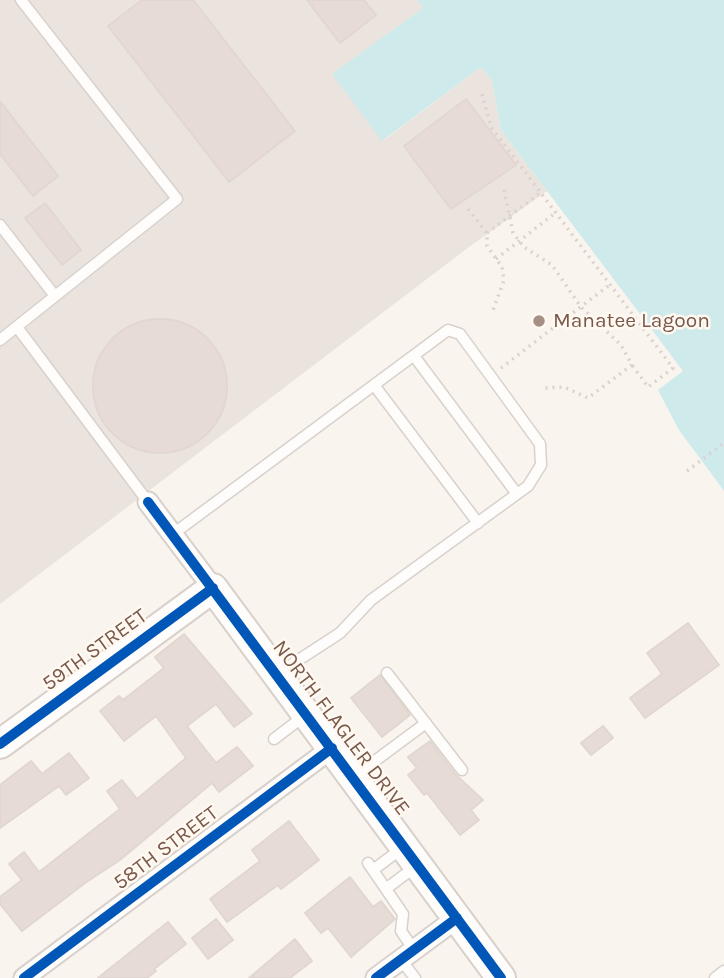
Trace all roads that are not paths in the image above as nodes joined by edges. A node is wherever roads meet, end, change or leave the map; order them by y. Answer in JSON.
{"nodes":[{"id":1,"x":21,"y":0,"type":"edge"},
{"id":2,"x":0,"y":225,"type":"edge"},
{"id":3,"x":55,"y":296,"type":"junction"},
{"id":4,"x":17,"y":327,"type":"junction"},
{"id":5,"x":0,"y":340,"type":"edge"},
{"id":6,"x":414,"y":356,"type":"junction"},
{"id":7,"x":374,"y":385,"type":"junction"},
{"id":8,"x":517,"y":494,"type":"junction"},
{"id":9,"x":148,"y":502,"type":"joint"},
{"id":10,"x":478,"y":523,"type":"junction"},
{"id":11,"x":173,"y":534,"type":"junction"},
{"id":12,"x":213,"y":588,"type":"junction"},
{"id":13,"x":387,"y":673,"type":"dead end"},
{"id":14,"x":277,"y":675,"type":"junction"},
{"id":15,"x":306,"y":714,"type":"junction"},
{"id":16,"x":426,"y":723,"type":"junction"},
{"id":17,"x":274,"y":739,"type":"dead end"},
{"id":18,"x":0,"y":744,"type":"edge"},
{"id":19,"x":332,"y":748,"type":"junction"},
{"id":20,"x":462,"y":770,"type":"dead end"},
{"id":21,"x":353,"y":777,"type":"junction"},
{"id":22,"x":411,"y":856,"type":"junction"},
{"id":23,"x":387,"y":888,"type":"junction"},
{"id":24,"x":457,"y":918,"type":"junction"},
{"id":25,"x":407,"y":955,"type":"junction"},
{"id":26,"x":724,"y":971,"type":"edge"},
{"id":27,"x":23,"y":978,"type":"edge"},
{"id":28,"x":376,"y":978,"type":"edge"},
{"id":29,"x":415,"y":978,"type":"edge"},
{"id":30,"x":501,"y":978,"type":"edge"},
{"id":31,"x":715,"y":978,"type":"edge"}],
"edges":[{"from":1,"to":3,"type":"lane"},
{"from":2,"to":3,"type":"lane"},
{"from":3,"to":4,"type":"lane"},
{"from":4,"to":5,"type":"lane"},
{"from":4,"to":9,"type":"lane"},
{"from":6,"to":7,"type":"lane"},
{"from":6,"to":8,"type":"lane"},
{"from":6,"to":8,"type":"lane"},
{"from":7,"to":10,"type":"lane"},
{"from":7,"to":11,"type":"lane"},
{"from":8,"to":10,"type":"lane"},
{"from":9,"to":11,"type":"street","name":"NORTH FLAGLER DRIVE"},
{"from":10,"to":14,"type":"lane"},
{"from":11,"to":12,"type":"street","name":"NORTH FLAGLER DRIVE"},
{"from":12,"to":14,"type":"street","name":"NORTH FLAGLER DRIVE"},
{"from":12,"to":18,"type":"street","name":"59TH STREET"},
{"from":13,"to":16,"type":"lane"},
{"from":14,"to":15,"type":"street","name":"NORTH FLAGLER DRIVE"},
{"from":15,"to":17,"type":"lane"},
{"from":15,"to":19,"type":"street","name":"NORTH FLAGLER DRIVE"},
{"from":16,"to":20,"type":"lane"},
{"from":16,"to":21,"type":"lane"},
{"from":19,"to":21,"type":"street","name":"NORTH FLAGLER DRIVE"},
{"from":19,"to":27,"type":"street","name":"58TH STREET"},
{"from":21,"to":22,"type":"street","name":"NORTH FLAGLER DRIVE"},
{"from":22,"to":23,"type":"lane"},
{"from":22,"to":23,"type":"lane"},
{"from":22,"to":24,"type":"street","name":"NORTH FLAGLER DRIVE"},
{"from":23,"to":25,"type":"lane"},
{"from":24,"to":25,"type":"street"},
{"from":24,"to":30,"type":"street","name":"NORTH FLAGLER DRIVE"},
{"from":25,"to":28,"type":"street"},
{"from":25,"to":29,"type":"lane"},
{"from":26,"to":31,"type":"lane"}]}
